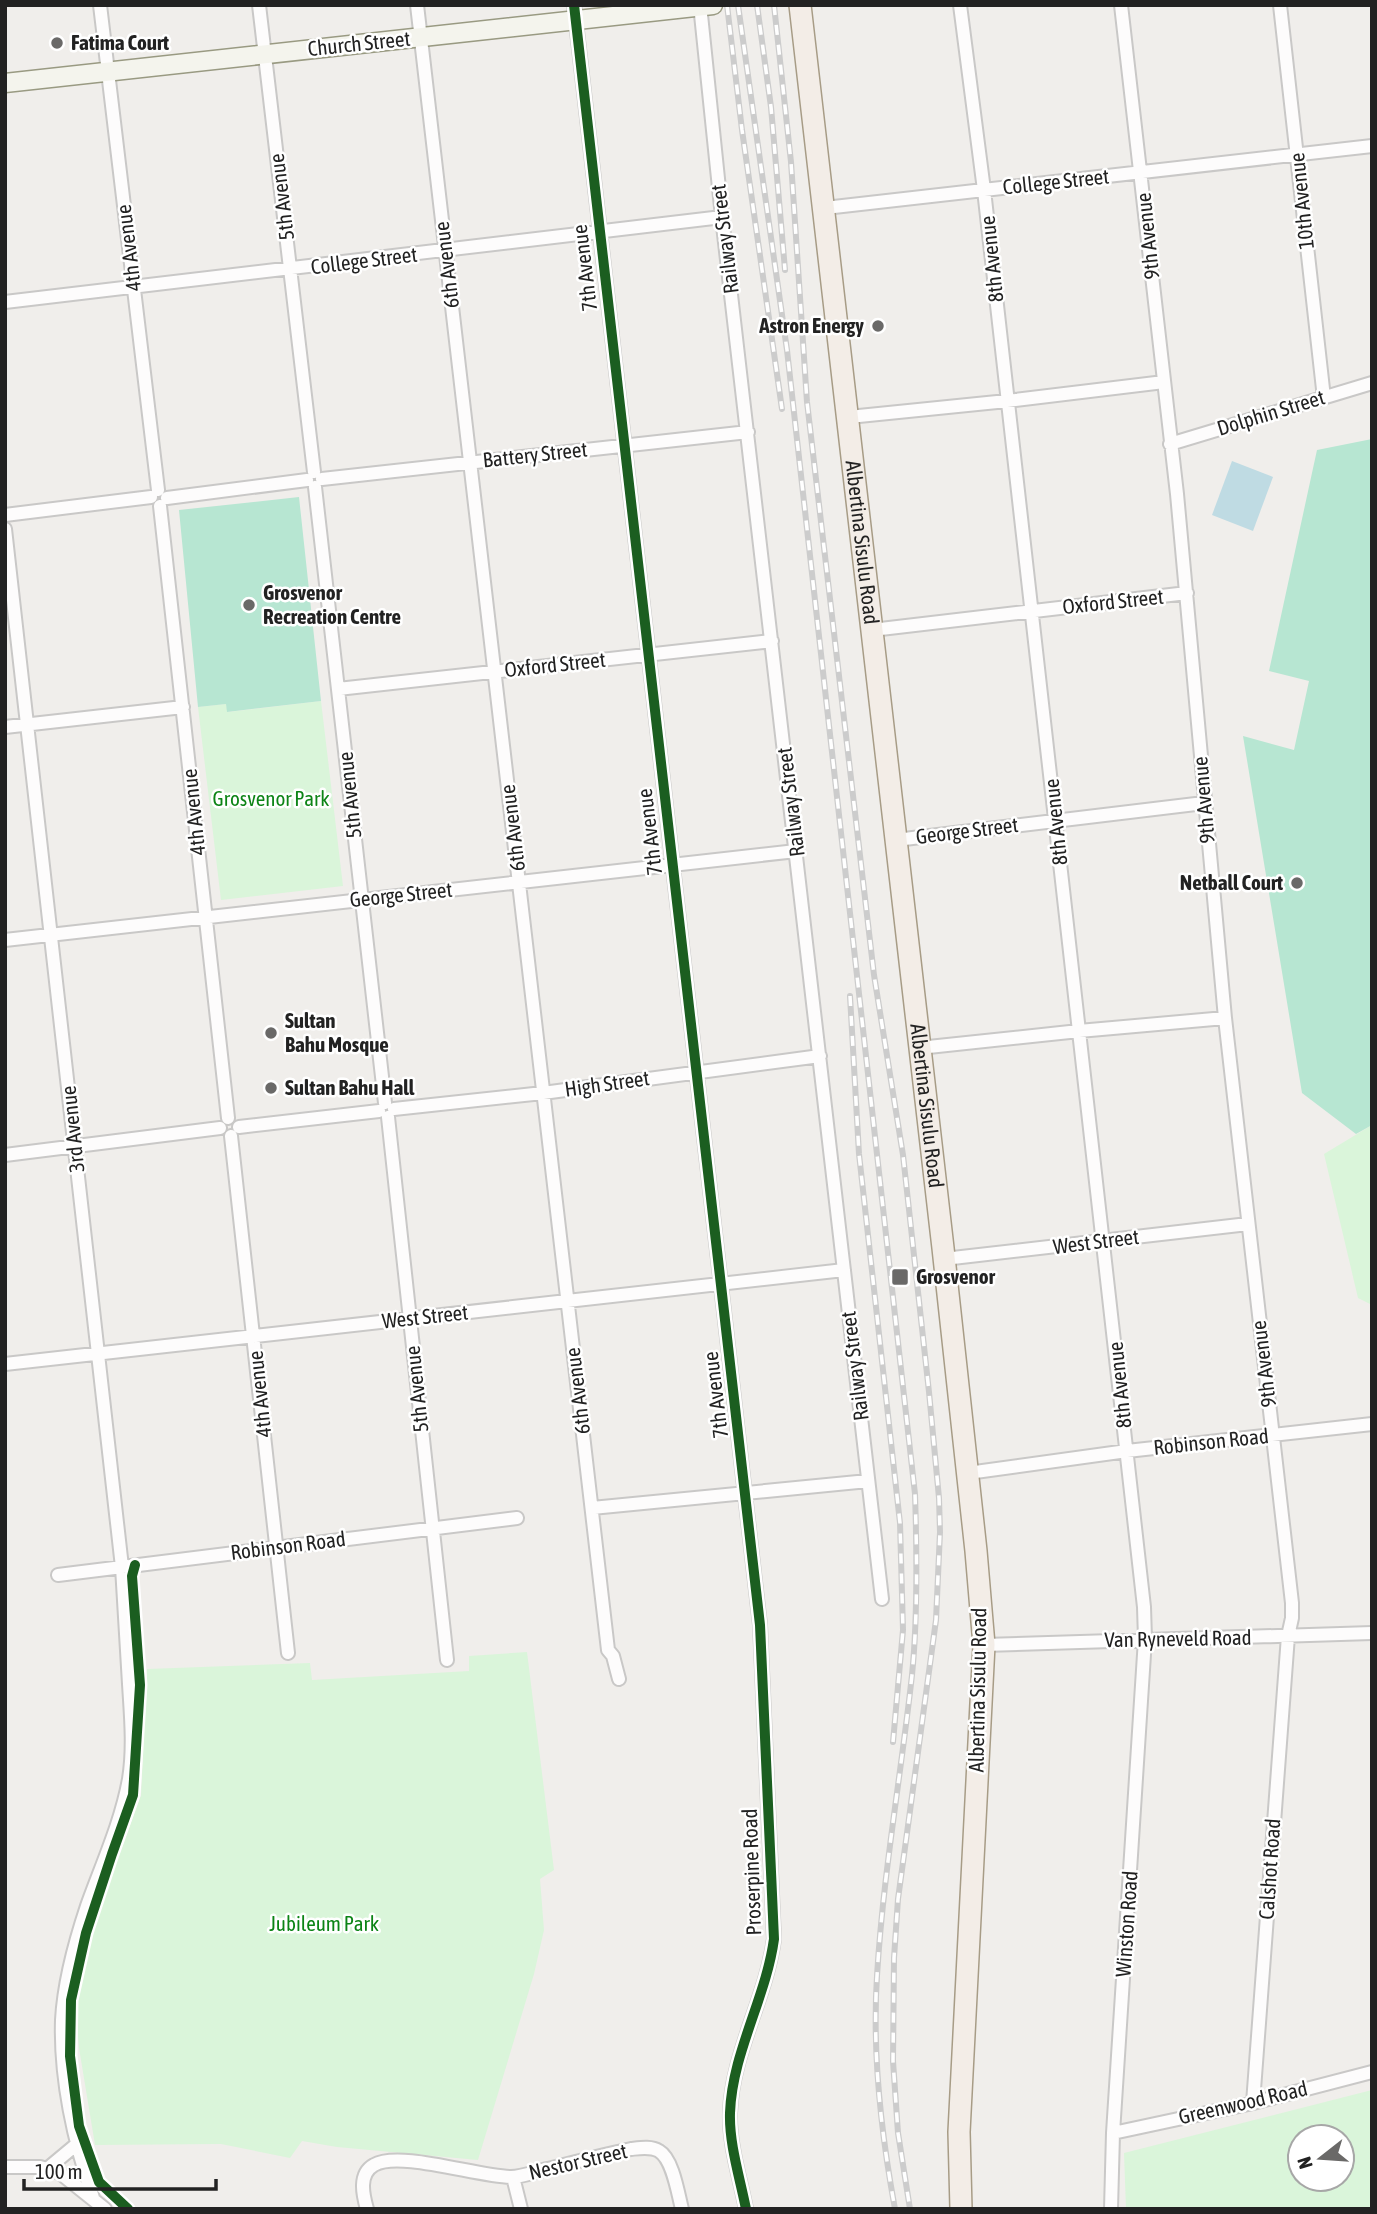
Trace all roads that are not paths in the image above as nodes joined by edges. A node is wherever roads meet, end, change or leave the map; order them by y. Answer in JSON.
{"nodes":[{"id":1,"x":100,"y":5,"type":"edge"},
{"id":2,"x":259,"y":5,"type":"edge"},
{"id":3,"x":418,"y":5,"type":"edge"},
{"id":4,"x":800,"y":5,"type":"edge"},
{"id":5,"x":960,"y":5,"type":"edge"},
{"id":6,"x":1121,"y":5,"type":"edge"},
{"id":7,"x":1280,"y":5,"type":"edge"},
{"id":8,"x":704,"y":6,"type":"edge"},
{"id":9,"x":575,"y":13,"type":"edge"},
{"id":10,"x":421,"y":37,"type":"junction"},
{"id":11,"x":265,"y":55,"type":"junction"},
{"id":12,"x":108,"y":72,"type":"junction"},
{"id":13,"x":5,"y":83,"type":"edge"},
{"id":14,"x":1372,"y":146,"type":"edge"},
{"id":15,"x":1296,"y":155,"type":"junction"},
{"id":16,"x":1141,"y":172,"type":"junction"},
{"id":17,"x":984,"y":190,"type":"junction"},
{"id":18,"x":825,"y":208,"type":"junction"},
{"id":19,"x":722,"y":218,"type":"junction"},
{"id":20,"x":600,"y":232,"type":"junction"},
{"id":21,"x":446,"y":251,"type":"junction"},
{"id":22,"x":290,"y":270,"type":"junction"},
{"id":23,"x":134,"y":288,"type":"junction"},
{"id":24,"x":5,"y":302,"type":"edge"},
{"id":25,"x":1164,"y":383,"type":"junction"},
{"id":26,"x":1372,"y":383,"type":"edge"},
{"id":27,"x":1324,"y":398,"type":"junction"},
{"id":28,"x":1007,"y":401,"type":"junction"},
{"id":29,"x":849,"y":417,"type":"junction"},
{"id":30,"x":748,"y":432,"type":"junction"},
{"id":31,"x":1170,"y":444,"type":"junction"},
{"id":32,"x":625,"y":445,"type":"junction"},
{"id":33,"x":470,"y":462,"type":"junction"},
{"id":34,"x":314,"y":479,"type":"junction"},
{"id":35,"x":159,"y":498,"type":"junction"},
{"id":36,"x":5,"y":515,"type":"edge"},
{"id":37,"x":5,"y":529,"type":"edge"},
{"id":38,"x":1187,"y":593,"type":"junction"},
{"id":39,"x":1032,"y":611,"type":"junction"},
{"id":40,"x":872,"y":630,"type":"junction"},
{"id":41,"x":772,"y":641,"type":"junction"},
{"id":42,"x":649,"y":655,"type":"junction"},
{"id":43,"x":495,"y":672,"type":"junction"},
{"id":44,"x":338,"y":689,"type":"junction"},
{"id":45,"x":183,"y":707,"type":"junction"},
{"id":46,"x":27,"y":725,"type":"junction"},
{"id":47,"x":5,"y":727,"type":"edge"},
{"id":48,"x":1204,"y":803,"type":"junction"},
{"id":49,"x":1056,"y":821,"type":"junction"},
{"id":50,"x":896,"y":839,"type":"junction"},
{"id":51,"x":796,"y":851,"type":"junction"},
{"id":52,"x":674,"y":865,"type":"junction"},
{"id":53,"x":519,"y":882,"type":"junction"},
{"id":54,"x":362,"y":900,"type":"junction"},
{"id":55,"x":206,"y":917,"type":"junction"},
{"id":56,"x":51,"y":935,"type":"junction"},
{"id":57,"x":5,"y":940,"type":"edge"},
{"id":58,"x":1225,"y":1018,"type":"junction"},
{"id":59,"x":1079,"y":1031,"type":"junction"},
{"id":60,"x":919,"y":1048,"type":"junction"},
{"id":61,"x":820,"y":1056,"type":"junction"},
{"id":62,"x":697,"y":1071,"type":"junction"},
{"id":63,"x":543,"y":1093,"type":"junction"},
{"id":64,"x":386,"y":1110,"type":"junction"},
{"id":65,"x":230,"y":1127,"type":"junction"},
{"id":66,"x":75,"y":1148,"type":"junction"},
{"id":67,"x":5,"y":1155,"type":"edge"},
{"id":68,"x":1248,"y":1224,"type":"junction"},
{"id":69,"x":1103,"y":1241,"type":"junction"},
{"id":70,"x":944,"y":1259,"type":"junction"},
{"id":71,"x":844,"y":1270,"type":"junction"},
{"id":72,"x":722,"y":1284,"type":"junction"},
{"id":73,"x":568,"y":1301,"type":"junction"},
{"id":74,"x":410,"y":1319,"type":"junction"},
{"id":75,"x":253,"y":1336,"type":"junction"},
{"id":76,"x":98,"y":1354,"type":"junction"},
{"id":77,"x":5,"y":1364,"type":"edge"},
{"id":78,"x":1372,"y":1424,"type":"edge"},
{"id":79,"x":1273,"y":1435,"type":"junction"},
{"id":80,"x":1127,"y":1451,"type":"junction"},
{"id":81,"x":968,"y":1473,"type":"junction"},
{"id":82,"x":868,"y":1481,"type":"junction"},
{"id":83,"x":746,"y":1494,"type":"junction"},
{"id":84,"x":592,"y":1508,"type":"junction"},
{"id":85,"x":517,"y":1518,"type":"dead end"},
{"id":86,"x":432,"y":1528,"type":"junction"},
{"id":87,"x":277,"y":1548,"type":"junction"},
{"id":88,"x":122,"y":1567,"type":"junction"},
{"id":89,"x":58,"y":1575,"type":"dead end"},
{"id":90,"x":882,"y":1600,"type":"dead end"},
{"id":91,"x":1372,"y":1633,"type":"edge"},
{"id":92,"x":1288,"y":1636,"type":"junction"},
{"id":93,"x":1145,"y":1639,"type":"junction"},
{"id":94,"x":984,"y":1645,"type":"junction"},
{"id":95,"x":288,"y":1653,"type":"dead end"},
{"id":96,"x":762,"y":1654,"type":"joint"},
{"id":97,"x":447,"y":1660,"type":"dead end"},
{"id":98,"x":619,"y":1679,"type":"dead end"},
{"id":99,"x":1372,"y":2072,"type":"edge"},
{"id":100,"x":1253,"y":2102,"type":"junction"},
{"id":101,"x":1113,"y":2133,"type":"junction"},
{"id":102,"x":77,"y":2144,"type":"junction"},
{"id":103,"x":5,"y":2167,"type":"edge"},
{"id":104,"x":47,"y":2169,"type":"junction"},
{"id":105,"x":513,"y":2177,"type":"junction"},
{"id":106,"x":93,"y":2198,"type":"junction"},
{"id":107,"x":104,"y":2209,"type":"edge"},
{"id":108,"x":367,"y":2209,"type":"edge"},
{"id":109,"x":521,"y":2209,"type":"edge"},
{"id":110,"x":682,"y":2209,"type":"edge"},
{"id":111,"x":746,"y":2209,"type":"edge"},
{"id":112,"x":961,"y":2209,"type":"edge"},
{"id":113,"x":1111,"y":2209,"type":"edge"}],
"edges":[{"from":1,"to":12,"type":"street","name":"4th Avenue"},
{"from":2,"to":11,"type":"street","name":"5th Avenue"},
{"from":3,"to":10,"type":"street","name":"6th Avenue"},
{"from":4,"to":18,"type":"main road","name":"Albertina Sisulu Road"},
{"from":5,"to":17,"type":"street","name":"8th Avenue"},
{"from":6,"to":16,"type":"street","name":"9th Avenue"},
{"from":7,"to":15,"type":"street","name":"10th Avenue"},
{"from":8,"to":9,"type":"main road","name":"Church Street"},
{"from":8,"to":19,"type":"street","name":"Railway Street"},
{"from":9,"to":10,"type":"main road","name":"Church Street"},
{"from":9,"to":20,"type":"street","name":"7th Avenue"},
{"from":10,"to":11,"type":"main road","name":"Church Street"},
{"from":10,"to":21,"type":"street","name":"6th Avenue"},
{"from":11,"to":12,"type":"main road","name":"Church Street"},
{"from":11,"to":22,"type":"street","name":"5th Avenue"},
{"from":12,"to":13,"type":"main road","name":"Church Street"},
{"from":12,"to":23,"type":"street","name":"4th Avenue"},
{"from":14,"to":15,"type":"street","name":"College Street"},
{"from":15,"to":16,"type":"street","name":"College Street"},
{"from":15,"to":27,"type":"street","name":"10th Avenue"},
{"from":16,"to":17,"type":"street","name":"College Street"},
{"from":16,"to":25,"type":"street","name":"9th Avenue"},
{"from":17,"to":18,"type":"street","name":"College Street"},
{"from":17,"to":28,"type":"street","name":"8th Avenue"},
{"from":18,"to":29,"type":"main road","name":"Albertina Sisulu Road"},
{"from":19,"to":20,"type":"street","name":"College Street"},
{"from":19,"to":30,"type":"street","name":"Railway Street"},
{"from":20,"to":21,"type":"street","name":"College Street"},
{"from":20,"to":32,"type":"street","name":"7th Avenue"},
{"from":21,"to":22,"type":"street","name":"College Street"},
{"from":21,"to":33,"type":"street","name":"6th Avenue"},
{"from":22,"to":23,"type":"street","name":"College Street"},
{"from":22,"to":34,"type":"street","name":"5th Avenue"},
{"from":23,"to":24,"type":"street","name":"College Street"},
{"from":23,"to":35,"type":"street","name":"4th Avenue"},
{"from":25,"to":28,"type":"street"},
{"from":25,"to":31,"type":"street","name":"9th Avenue"},
{"from":26,"to":27,"type":"street","name":"Dolphin Street"},
{"from":27,"to":31,"type":"street","name":"Dolphin Street"},
{"from":28,"to":29,"type":"street"},
{"from":28,"to":39,"type":"street","name":"8th Avenue"},
{"from":29,"to":40,"type":"main road","name":"Albertina Sisulu Road"},
{"from":30,"to":32,"type":"street","name":"Battery Street"},
{"from":30,"to":41,"type":"street","name":"Railway Street"},
{"from":31,"to":38,"type":"street","name":"9th Avenue"},
{"from":32,"to":33,"type":"street","name":"Battery Street"},
{"from":32,"to":42,"type":"street","name":"7th Avenue"},
{"from":33,"to":34,"type":"street","name":"Battery Street"},
{"from":33,"to":43,"type":"street","name":"6th Avenue"},
{"from":34,"to":35,"type":"street","name":"Battery Street"},
{"from":34,"to":44,"type":"street","name":"5th Avenue"},
{"from":35,"to":36,"type":"street","name":"Battery Street"},
{"from":35,"to":45,"type":"street","name":"4th Avenue"},
{"from":37,"to":46,"type":"street","name":"3rd Avenue"},
{"from":38,"to":39,"type":"street","name":"Oxford Street"},
{"from":38,"to":48,"type":"street","name":"9th Avenue"},
{"from":39,"to":40,"type":"street","name":"Oxford Street"},
{"from":39,"to":49,"type":"street","name":"8th Avenue"},
{"from":40,"to":50,"type":"main road","name":"Albertina Sisulu Road"},
{"from":41,"to":42,"type":"street","name":"Oxford Street"},
{"from":41,"to":51,"type":"street","name":"Railway Street"},
{"from":42,"to":43,"type":"street","name":"Oxford Street"},
{"from":42,"to":52,"type":"street","name":"7th Avenue"},
{"from":43,"to":44,"type":"street","name":"Oxford Street"},
{"from":43,"to":53,"type":"street","name":"6th Avenue"},
{"from":44,"to":54,"type":"street","name":"5th Avenue"},
{"from":45,"to":46,"type":"street"},
{"from":45,"to":55,"type":"street","name":"4th Avenue"},
{"from":46,"to":47,"type":"street"},
{"from":46,"to":56,"type":"street","name":"3rd Avenue"},
{"from":48,"to":49,"type":"street","name":"George Street"},
{"from":48,"to":58,"type":"street","name":"9th Avenue"},
{"from":49,"to":50,"type":"street","name":"George Street"},
{"from":49,"to":59,"type":"street","name":"8th Avenue"},
{"from":50,"to":60,"type":"main road","name":"Albertina Sisulu Road"},
{"from":51,"to":52,"type":"street","name":"George Street"},
{"from":51,"to":61,"type":"street","name":"Railway Street"},
{"from":52,"to":53,"type":"street","name":"George Street"},
{"from":52,"to":62,"type":"street","name":"7th Avenue"},
{"from":53,"to":54,"type":"street","name":"George Street"},
{"from":53,"to":63,"type":"street","name":"6th Avenue"},
{"from":54,"to":55,"type":"street","name":"George Street"},
{"from":54,"to":64,"type":"street","name":"5th Avenue"},
{"from":55,"to":56,"type":"street","name":"George Street"},
{"from":55,"to":65,"type":"street","name":"4th Avenue"},
{"from":56,"to":57,"type":"street","name":"George Street"},
{"from":56,"to":66,"type":"street","name":"3rd Avenue"},
{"from":58,"to":59,"type":"street"},
{"from":58,"to":68,"type":"street","name":"9th Avenue"},
{"from":59,"to":60,"type":"street"},
{"from":59,"to":69,"type":"street","name":"8th Avenue"},
{"from":60,"to":70,"type":"main road","name":"Albertina Sisulu Road"},
{"from":61,"to":62,"type":"street","name":"High Street"},
{"from":61,"to":71,"type":"street","name":"Railway Street"},
{"from":62,"to":63,"type":"street","name":"High Street"},
{"from":62,"to":72,"type":"street","name":"7th Avenue"},
{"from":63,"to":64,"type":"street","name":"High Street"},
{"from":63,"to":73,"type":"street","name":"6th Avenue"},
{"from":64,"to":65,"type":"street","name":"High Street"},
{"from":64,"to":74,"type":"street","name":"5th Avenue"},
{"from":65,"to":66,"type":"street","name":"High Street"},
{"from":65,"to":75,"type":"street","name":"4th Avenue"},
{"from":66,"to":67,"type":"street","name":"High Street"},
{"from":66,"to":76,"type":"street","name":"3rd Avenue"},
{"from":68,"to":69,"type":"street","name":"West Street"},
{"from":68,"to":79,"type":"street","name":"9th Avenue"},
{"from":69,"to":70,"type":"street","name":"West Street"},
{"from":69,"to":80,"type":"street","name":"8th Avenue"},
{"from":70,"to":81,"type":"main road","name":"Albertina Sisulu Road"},
{"from":71,"to":72,"type":"street","name":"West Street"},
{"from":71,"to":82,"type":"street","name":"Railway Street"},
{"from":72,"to":73,"type":"street","name":"West Street"},
{"from":72,"to":83,"type":"street","name":"7th Avenue"},
{"from":73,"to":74,"type":"street","name":"West Street"},
{"from":73,"to":84,"type":"street","name":"6th Avenue"},
{"from":74,"to":75,"type":"street","name":"West Street"},
{"from":74,"to":86,"type":"street","name":"5th Avenue"},
{"from":75,"to":76,"type":"street","name":"West Street"},
{"from":75,"to":87,"type":"street","name":"4th Avenue"},
{"from":76,"to":77,"type":"street","name":"West Street"},
{"from":76,"to":88,"type":"street","name":"3rd Avenue"},
{"from":78,"to":79,"type":"street","name":"Robinson Road"},
{"from":79,"to":80,"type":"street","name":"Robinson Road"},
{"from":79,"to":92,"type":"street","name":"9th Avenue"},
{"from":80,"to":81,"type":"street","name":"Robinson Road"},
{"from":80,"to":93,"type":"street","name":"8th Avenue"},
{"from":81,"to":94,"type":"main road","name":"Albertina Sisulu Road"},
{"from":82,"to":83,"type":"street"},
{"from":82,"to":90,"type":"street","name":"Railway Street"},
{"from":83,"to":84,"type":"street"},
{"from":83,"to":96,"type":"street","name":"7th Avenue"},
{"from":84,"to":98,"type":"street","name":"6th Avenue"},
{"from":85,"to":86,"type":"street","name":"Robinson Road"},
{"from":86,"to":87,"type":"street","name":"Robinson Road"},
{"from":86,"to":97,"type":"street","name":"5th Avenue"},
{"from":87,"to":88,"type":"street","name":"Robinson Road"},
{"from":87,"to":95,"type":"street","name":"4th Avenue"},
{"from":88,"to":89,"type":"street","name":"Robinson Road"},
{"from":88,"to":102,"type":"street","name":"3rd Avenue"},
{"from":91,"to":92,"type":"street","name":"Van Ryneveld Road"},
{"from":92,"to":93,"type":"street","name":"Van Ryneveld Road"},
{"from":92,"to":100,"type":"street","name":"Calshot Road"},
{"from":93,"to":94,"type":"street","name":"Van Ryneveld Road"},
{"from":93,"to":101,"type":"street","name":"Winston Road"},
{"from":94,"to":112,"type":"main road","name":"Albertina Sisulu Road"},
{"from":96,"to":111,"type":"street","name":"Proserpine Road"},
{"from":99,"to":100,"type":"street","name":"Greenwood Road"},
{"from":100,"to":101,"type":"street","name":"Greenwood Road"},
{"from":101,"to":113,"type":"street","name":"Winston Road"},
{"from":102,"to":104,"type":"street"},
{"from":102,"to":106,"type":"street","name":"3rd Avenue"},
{"from":103,"to":104,"type":"street"},
{"from":104,"to":106,"type":"street"},
{"from":105,"to":108,"type":"street","name":"Nestor Street"},
{"from":105,"to":109,"type":"street"},
{"from":105,"to":110,"type":"street","name":"Nestor Street"},
{"from":106,"to":107,"type":"street"}]}
